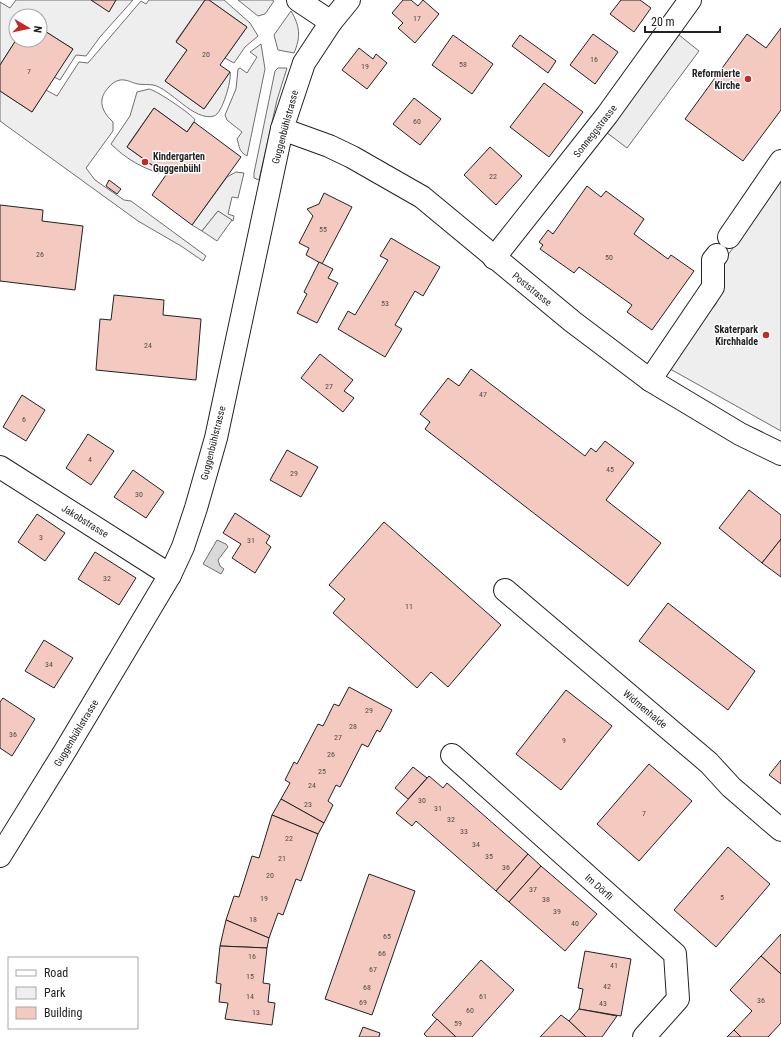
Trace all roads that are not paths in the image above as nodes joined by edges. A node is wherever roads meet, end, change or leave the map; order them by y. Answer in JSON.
{"nodes":[{"id":1,"x":298,"y":0,"type":"edge"},
{"id":2,"x":349,"y":0,"type":"edge"},
{"id":3,"x":690,"y":0,"type":"edge"},
{"id":4,"x":331,"y":22,"type":"junction"},
{"id":5,"x":282,"y":129,"type":"junction"},
{"id":6,"x":781,"y":161,"type":"edge"},
{"id":7,"x":729,"y":237,"type":"dead end"},
{"id":8,"x":717,"y":255,"type":"dead end"},
{"id":9,"x":494,"y":258,"type":"junction"},
{"id":10,"x":650,"y":380,"type":"junction"},
{"id":11,"x":781,"y":454,"type":"edge"},
{"id":12,"x":0,"y":467,"type":"edge"},
{"id":13,"x":170,"y":575,"type":"junction"},
{"id":14,"x":505,"y":590,"type":"dead end"},
{"id":15,"x":452,"y":755,"type":"dead end"},
{"id":16,"x":781,"y":830,"type":"edge"},
{"id":17,"x":0,"y":856,"type":"edge"},
{"id":18,"x":644,"y":1037,"type":"edge"}],
"edges":[{"from":1,"to":4,"type":"street"},
{"from":2,"to":4,"type":"street","name":"Guggenbühlstrasse"},
{"from":3,"to":9,"type":"street","name":"Sonneggstrasse"},
{"from":4,"to":5,"type":"street","name":"Guggenbühlstrasse"},
{"from":5,"to":9,"type":"street","name":"Poststrasse"},
{"from":5,"to":13,"type":"street","name":"Guggenbühlstrasse"},
{"from":6,"to":7,"type":"street"},
{"from":8,"to":10,"type":"street"},
{"from":9,"to":10,"type":"street","name":"Poststrasse"},
{"from":10,"to":11,"type":"street","name":"Poststrasse"},
{"from":12,"to":13,"type":"street","name":"Jakobstrasse"},
{"from":13,"to":17,"type":"street","name":"Guggenbühlstrasse"},
{"from":14,"to":16,"type":"street","name":"Widmenhalde"},
{"from":15,"to":18,"type":"street","name":"Im Dörfli"}]}
